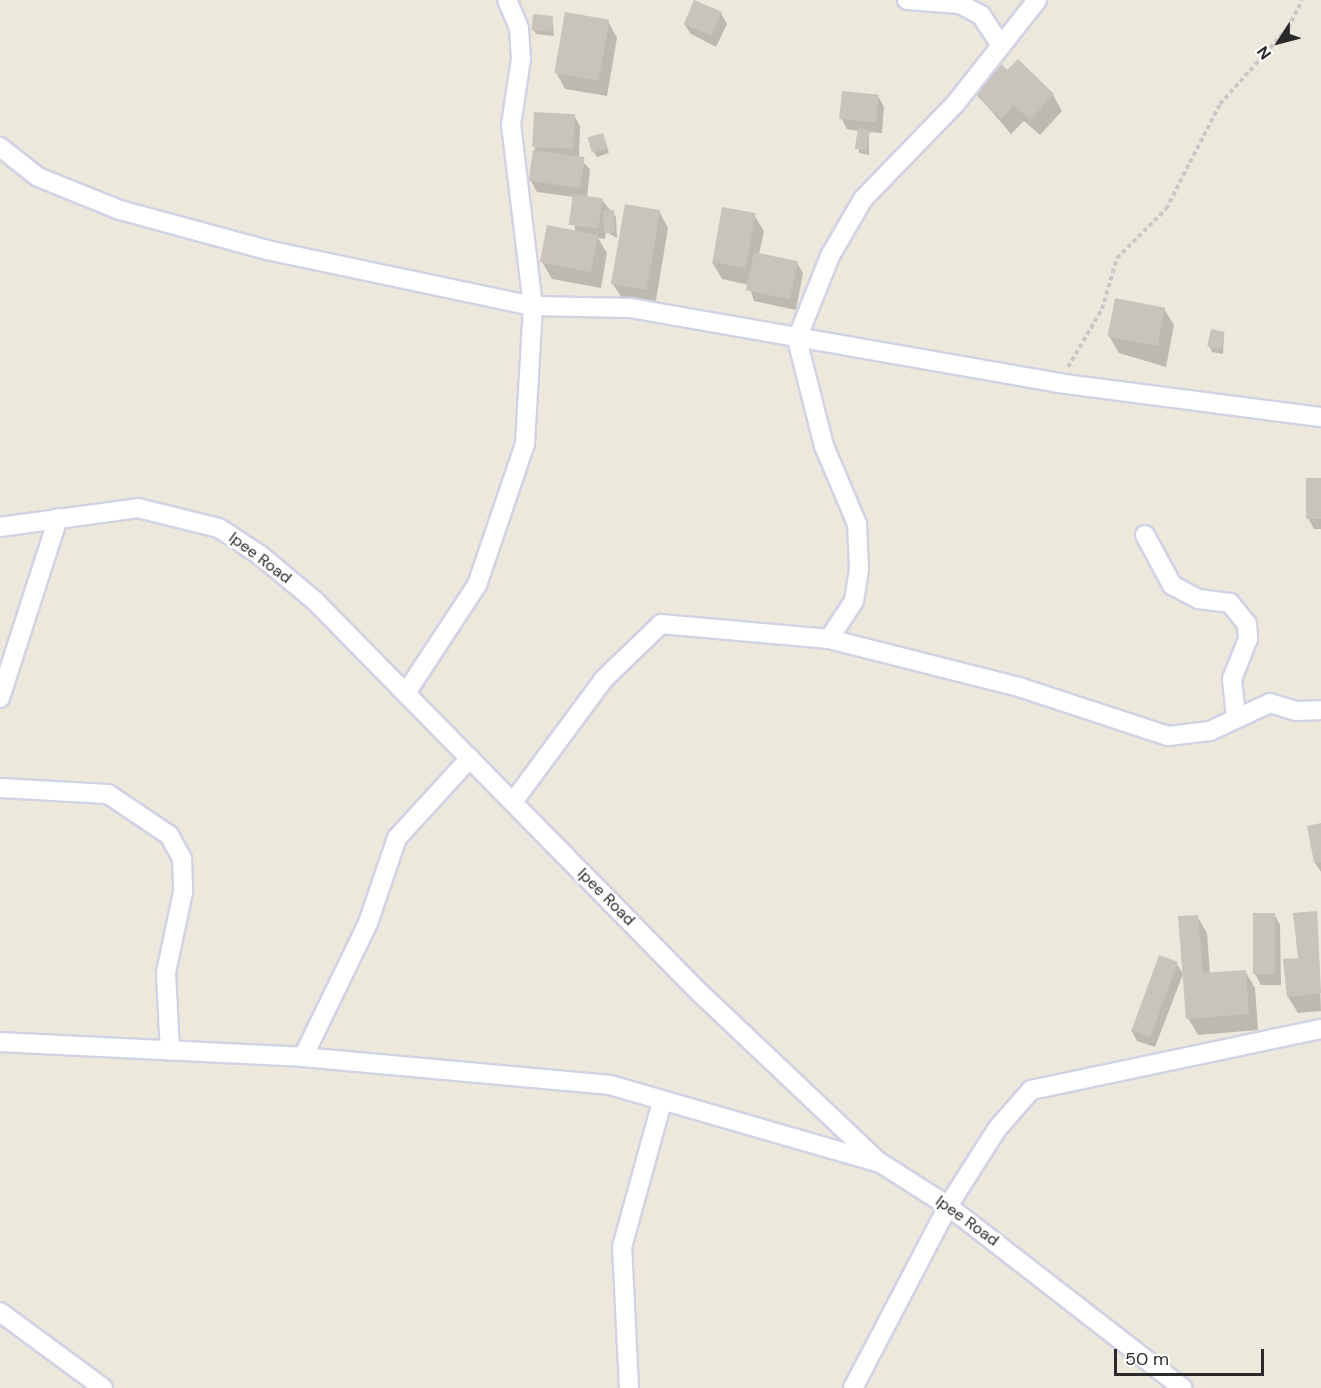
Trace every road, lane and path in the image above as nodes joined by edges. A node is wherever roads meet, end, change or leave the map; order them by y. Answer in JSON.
{"nodes":[{"id":1,"x":507,"y":0,"type":"edge"},
{"id":2,"x":907,"y":0,"type":"edge"},
{"id":3,"x":1037,"y":0,"type":"edge"},
{"id":4,"x":1302,"y":0,"type":"edge"},
{"id":5,"x":999,"y":44,"type":"junction"},
{"id":6,"x":0,"y":147,"type":"edge"},
{"id":7,"x":533,"y":306,"type":"junction"},
{"id":8,"x":797,"y":339,"type":"junction"},
{"id":9,"x":1058,"y":383,"type":"junction"},
{"id":10,"x":1321,"y":417,"type":"edge"},
{"id":11,"x":58,"y":518,"type":"junction"},
{"id":12,"x":0,"y":527,"type":"edge"},
{"id":13,"x":1145,"y":535,"type":"dead end"},
{"id":14,"x":829,"y":639,"type":"junction"},
{"id":15,"x":406,"y":693,"type":"junction"},
{"id":16,"x":0,"y":698,"type":"edge"},
{"id":17,"x":1321,"y":710,"type":"edge"},
{"id":18,"x":1236,"y":715,"type":"junction"},
{"id":19,"x":470,"y":758,"type":"junction"},
{"id":20,"x":0,"y":788,"type":"edge"},
{"id":21,"x":513,"y":802,"type":"junction"},
{"id":22,"x":1321,"y":1029,"type":"edge"},
{"id":23,"x":0,"y":1042,"type":"edge"},
{"id":24,"x":170,"y":1051,"type":"junction"},
{"id":25,"x":303,"y":1058,"type":"junction"},
{"id":26,"x":662,"y":1102,"type":"junction"},
{"id":27,"x":879,"y":1162,"type":"junction"},
{"id":28,"x":948,"y":1206,"type":"junction"},
{"id":29,"x":0,"y":1312,"type":"edge"},
{"id":30,"x":103,"y":1388,"type":"edge"},
{"id":31,"x":629,"y":1388,"type":"edge"},
{"id":32,"x":853,"y":1388,"type":"edge"},
{"id":33,"x":1183,"y":1388,"type":"edge"}],
"edges":[{"from":1,"to":7,"type":"street"},
{"from":2,"to":5,"type":"street"},
{"from":3,"to":5,"type":"street"},
{"from":4,"to":9,"type":"path"},
{"from":5,"to":8,"type":"street"},
{"from":6,"to":7,"type":"street"},
{"from":7,"to":8,"type":"street"},
{"from":7,"to":15,"type":"street"},
{"from":8,"to":9,"type":"street"},
{"from":8,"to":14,"type":"street"},
{"from":9,"to":10,"type":"street"},
{"from":11,"to":12,"type":"street","name":"Ipee Road"},
{"from":11,"to":15,"type":"street","name":"Ipee Road"},
{"from":11,"to":16,"type":"street"},
{"from":13,"to":18,"type":"street"},
{"from":14,"to":18,"type":"street"},
{"from":14,"to":21,"type":"street"},
{"from":15,"to":19,"type":"street","name":"Ipee Road"},
{"from":17,"to":18,"type":"street"},
{"from":19,"to":21,"type":"street","name":"Ipee Road"},
{"from":19,"to":25,"type":"street"},
{"from":20,"to":24,"type":"street"},
{"from":21,"to":27,"type":"street","name":"Ipee Road"},
{"from":22,"to":28,"type":"street"},
{"from":23,"to":24,"type":"street"},
{"from":24,"to":25,"type":"street"},
{"from":25,"to":26,"type":"street"},
{"from":26,"to":27,"type":"street"},
{"from":26,"to":31,"type":"street"},
{"from":27,"to":28,"type":"street","name":"Ipee Road"},
{"from":28,"to":32,"type":"street"},
{"from":28,"to":33,"type":"street","name":"Ipee Road"},
{"from":29,"to":30,"type":"street"}]}
